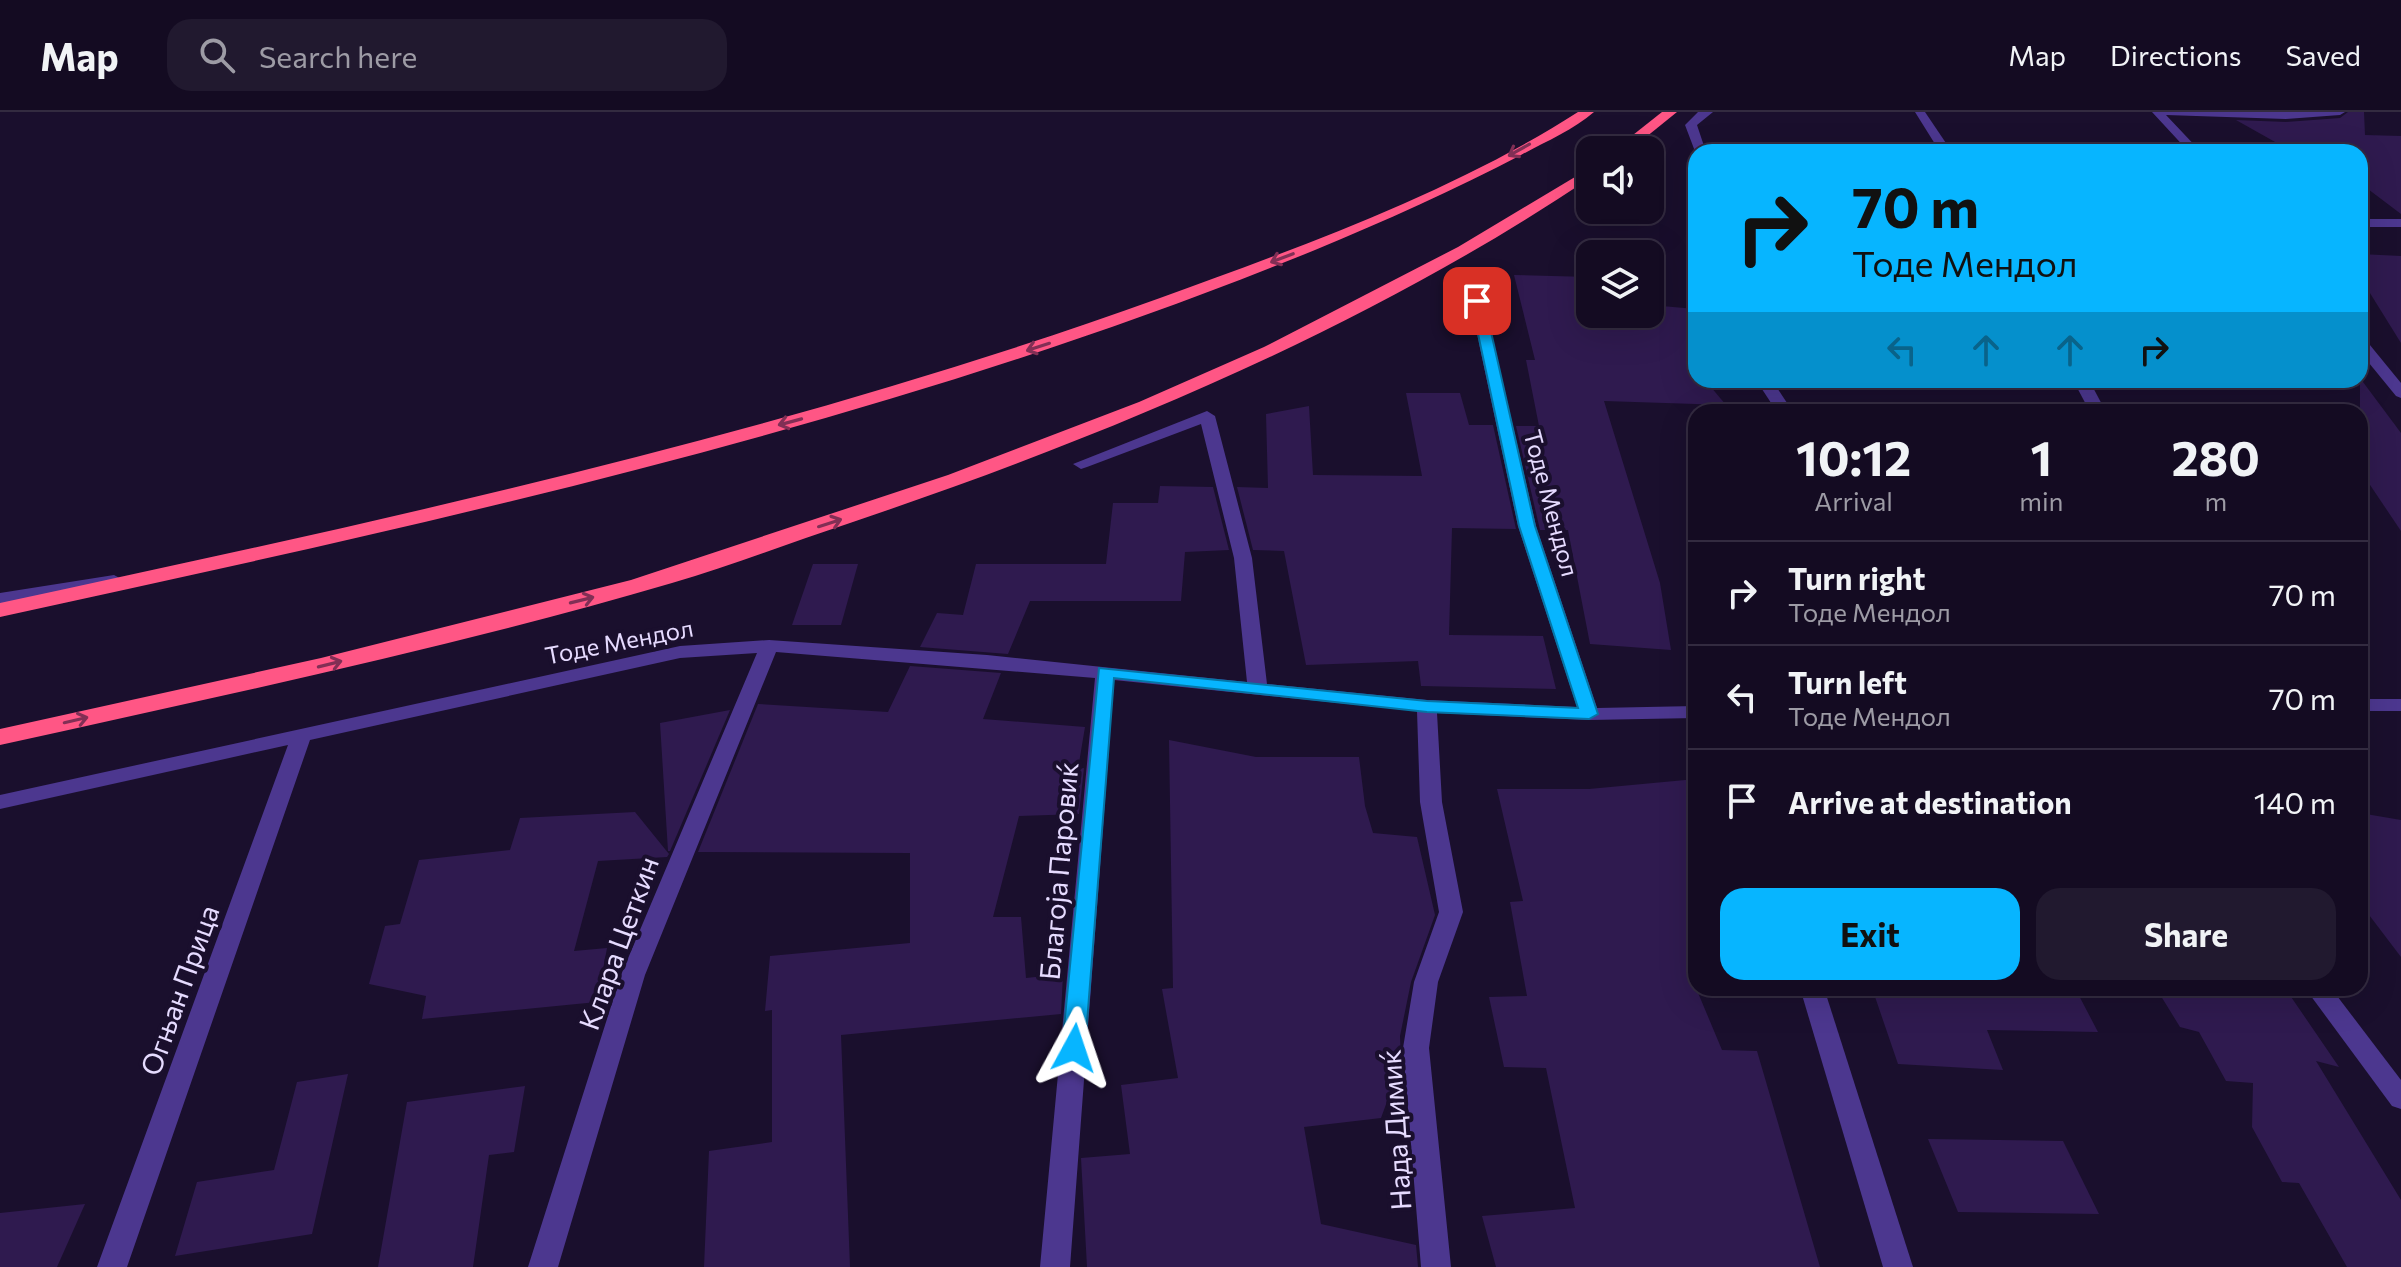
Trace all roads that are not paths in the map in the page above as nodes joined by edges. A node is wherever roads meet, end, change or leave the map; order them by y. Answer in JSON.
{"nodes":[{"id":1,"x":1587,"y":112,"type":"edge"},
{"id":2,"x":1670,"y":112,"type":"edge"},
{"id":3,"x":1708,"y":112,"type":"edge"},
{"id":4,"x":1920,"y":112,"type":"edge"},
{"id":5,"x":2159,"y":112,"type":"edge"},
{"id":6,"x":2340,"y":112,"type":"edge"},
{"id":7,"x":1639,"y":136,"type":"edge"},
{"id":8,"x":1697,"y":144,"type":"edge"},
{"id":9,"x":1941,"y":144,"type":"edge"},
{"id":10,"x":2188,"y":144,"type":"edge"},
{"id":11,"x":1576,"y":182,"type":"edge"},
{"id":12,"x":2368,"y":223,"type":"edge"},
{"id":13,"x":2401,"y":223,"type":"edge"},
{"id":14,"x":1477,"y":301,"type":"dead end"},
{"id":15,"x":2368,"y":362,"type":"edge"},
{"id":16,"x":2401,"y":393,"type":"edge"},
{"id":17,"x":1081,"y":464,"type":"dead end"},
{"id":18,"x":248,"y":557,"type":"junction"},
{"id":19,"x":0,"y":599,"type":"edge"},
{"id":20,"x":0,"y":610,"type":"edge"},
{"id":21,"x":769,"y":646,"type":"junction"},
{"id":22,"x":1105,"y":672,"type":"junction"},
{"id":23,"x":1258,"y":688,"type":"junction"},
{"id":24,"x":2368,"y":705,"type":"edge"},
{"id":25,"x":2401,"y":705,"type":"edge"},
{"id":26,"x":1427,"y":706,"type":"junction"},
{"id":27,"x":1688,"y":712,"type":"edge"},
{"id":28,"x":1589,"y":714,"type":"junction"},
{"id":29,"x":302,"y":734,"type":"junction"},
{"id":30,"x":0,"y":737,"type":"edge"},
{"id":31,"x":0,"y":802,"type":"edge"},
{"id":32,"x":1814,"y":996,"type":"edge"},
{"id":33,"x":2323,"y":996,"type":"edge"},
{"id":34,"x":2401,"y":1099,"type":"edge"},
{"id":35,"x":112,"y":1267,"type":"edge"},
{"id":36,"x":543,"y":1267,"type":"edge"},
{"id":37,"x":1055,"y":1267,"type":"edge"},
{"id":38,"x":1436,"y":1267,"type":"edge"},
{"id":39,"x":1898,"y":1267,"type":"edge"}],
"edges":[{"from":1,"to":18,"type":"highway","one_way":true},
{"from":2,"to":7,"type":"highway"},
{"from":3,"to":8,"type":"street"},
{"from":4,"to":9,"type":"street"},
{"from":5,"to":6,"type":"street"},
{"from":5,"to":10,"type":"street"},
{"from":30,"to":11,"type":"highway","one_way":true},
{"from":12,"to":13,"type":"street"},
{"from":14,"to":28,"type":"street","name":"Тоде Мендол"},
{"from":15,"to":16,"type":"street"},
{"from":17,"to":23,"type":"street"},
{"from":18,"to":19,"type":"street"},
{"from":18,"to":20,"type":"highway"},
{"from":21,"to":22,"type":"street","name":"Тоде Мендол"},
{"from":21,"to":29,"type":"street","name":"Тоде Мендол"},
{"from":21,"to":36,"type":"street","name":"Клара Цеткин"},
{"from":22,"to":23,"type":"street","name":"Тоде Мендол"},
{"from":22,"to":37,"type":"street","name":"Благоја Паровиќ"},
{"from":23,"to":26,"type":"street","name":"Тоде Мендол"},
{"from":24,"to":25,"type":"street"},
{"from":26,"to":28,"type":"street","name":"Тоде Мендол"},
{"from":26,"to":38,"type":"street","name":"Нада Димиќ"},
{"from":27,"to":28,"type":"street","name":"Тоде Мендол"},
{"from":29,"to":31,"type":"street","name":"Тоде Мендол"},
{"from":29,"to":35,"type":"street","name":"Огњан Прица"},
{"from":32,"to":39,"type":"street"},
{"from":33,"to":34,"type":"street"}]}
